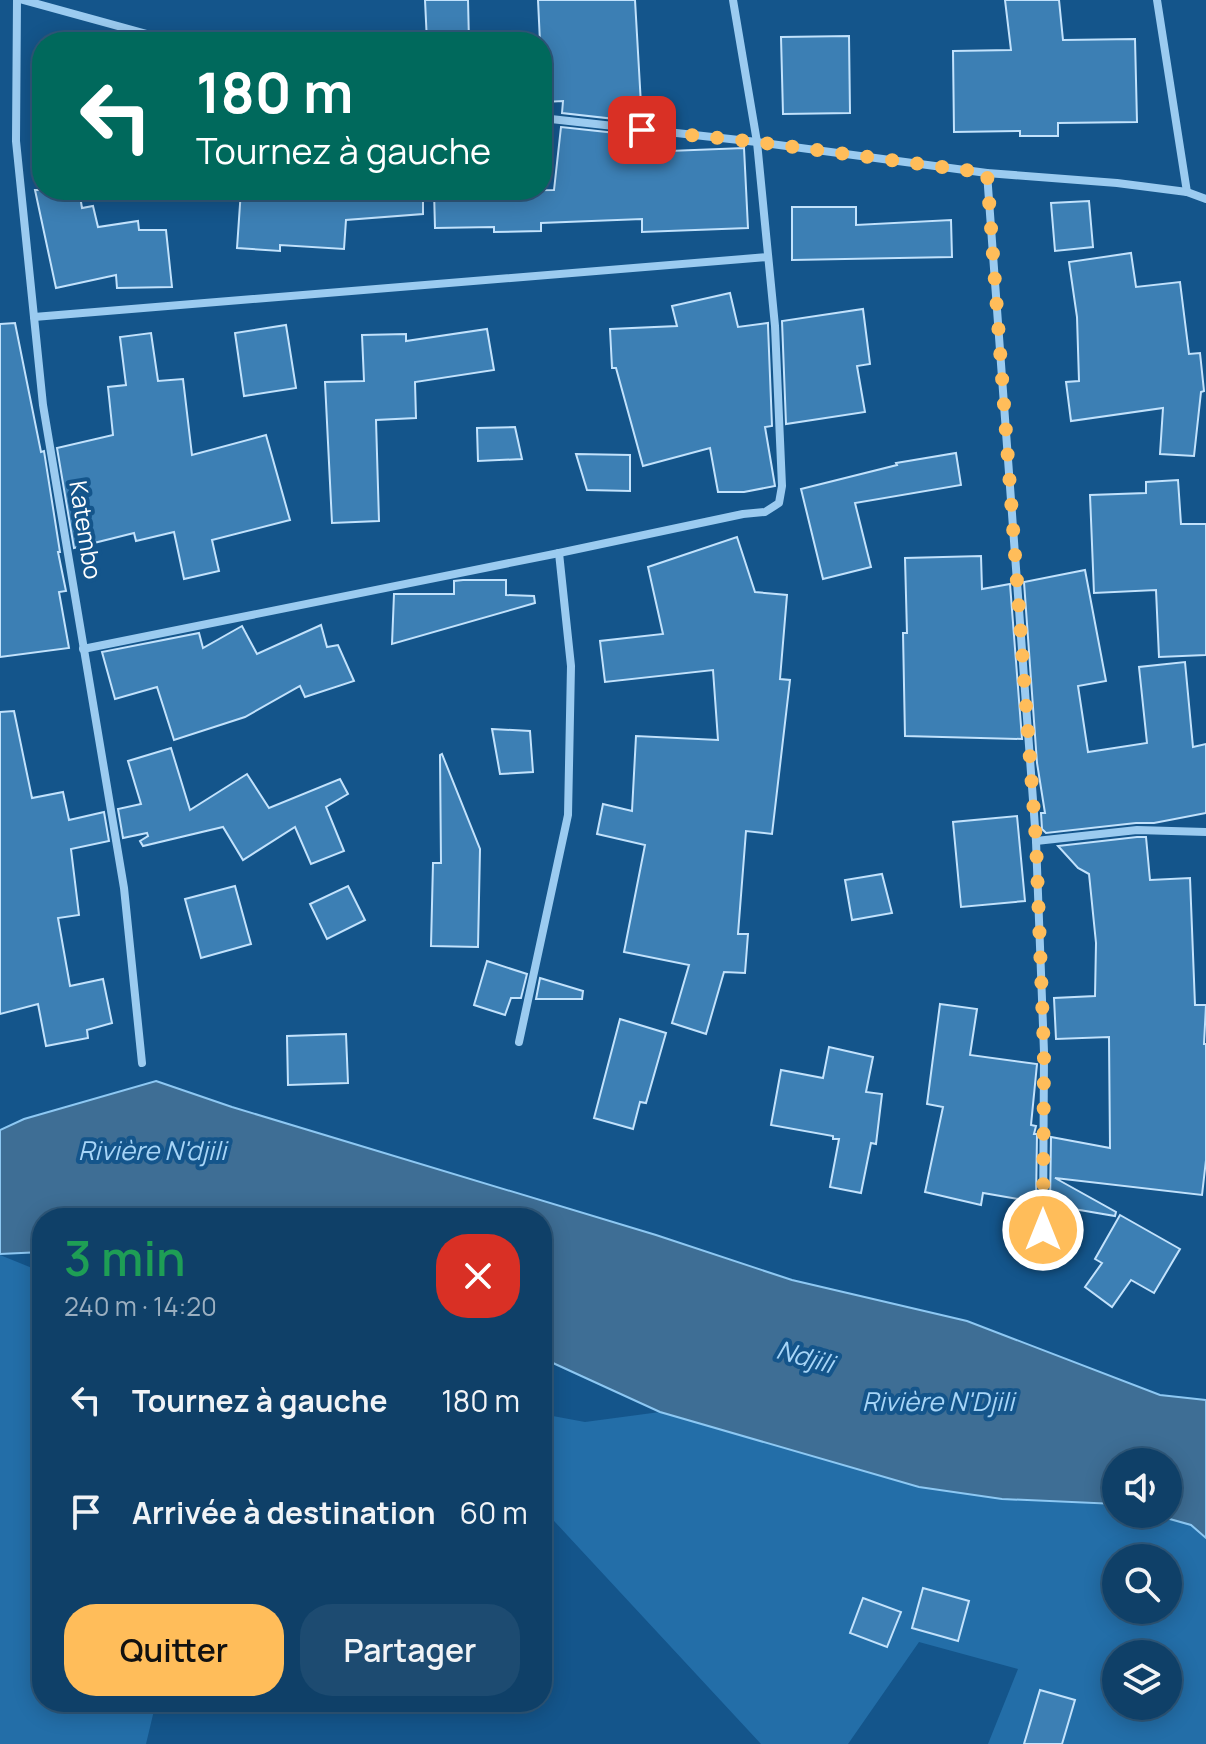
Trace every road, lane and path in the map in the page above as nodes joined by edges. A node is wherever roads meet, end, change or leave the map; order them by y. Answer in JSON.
{"nodes":[{"id":1,"x":20,"y":0,"type":"edge"},
{"id":2,"x":733,"y":0,"type":"edge"},
{"id":3,"x":1157,"y":0,"type":"edge"},
{"id":4,"x":139,"y":32,"type":"edge"},
{"id":5,"x":552,"y":119,"type":"edge"},
{"id":6,"x":757,"y":142,"type":"junction"},
{"id":7,"x":987,"y":173,"type":"junction"},
{"id":8,"x":1187,"y":192,"type":"junction"},
{"id":9,"x":1206,"y":199,"type":"edge"},
{"id":10,"x":768,"y":257,"type":"junction"},
{"id":11,"x":34,"y":317,"type":"junction"},
{"id":12,"x":559,"y":553,"type":"junction"},
{"id":13,"x":83,"y":649,"type":"junction"},
{"id":14,"x":1206,"y":832,"type":"edge"},
{"id":15,"x":1036,"y":841,"type":"junction"},
{"id":16,"x":519,"y":1042,"type":"dead end"},
{"id":17,"x":142,"y":1063,"type":"dead end"},
{"id":18,"x":1043,"y":1230,"type":"dead end"}],
"edges":[{"from":1,"to":4,"type":"street"},
{"from":1,"to":11,"type":"street","name":"Katembo"},
{"from":2,"to":6,"type":"street"},
{"from":3,"to":8,"type":"street"},
{"from":5,"to":6,"type":"street"},
{"from":6,"to":7,"type":"street"},
{"from":6,"to":10,"type":"street"},
{"from":7,"to":8,"type":"street"},
{"from":7,"to":15,"type":"street"},
{"from":8,"to":9,"type":"street"},
{"from":10,"to":11,"type":"street"},
{"from":10,"to":12,"type":"street"},
{"from":11,"to":13,"type":"street","name":"Katembo"},
{"from":12,"to":13,"type":"street"},
{"from":12,"to":16,"type":"street"},
{"from":13,"to":17,"type":"street","name":"Katembo"},
{"from":14,"to":15,"type":"street"},
{"from":15,"to":18,"type":"street"}]}
